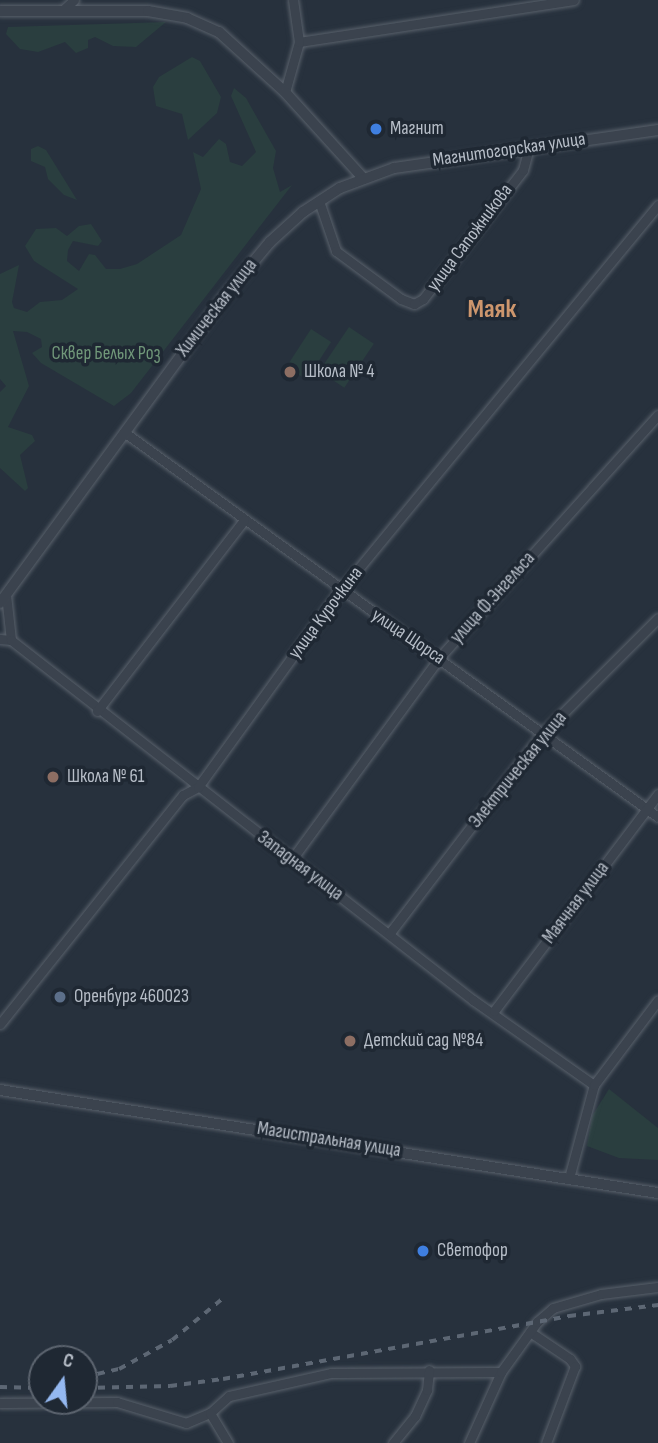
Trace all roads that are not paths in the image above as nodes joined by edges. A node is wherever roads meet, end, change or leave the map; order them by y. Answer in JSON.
{"nodes":[{"id":1,"x":74,"y":0,"type":"edge"},
{"id":2,"x":293,"y":0,"type":"edge"},
{"id":3,"x":574,"y":0,"type":"edge"},
{"id":4,"x":65,"y":8,"type":"junction"},
{"id":5,"x":0,"y":11,"type":"edge"},
{"id":6,"x":299,"y":43,"type":"junction"},
{"id":7,"x":285,"y":92,"type":"junction"},
{"id":8,"x":658,"y":130,"type":"edge"},
{"id":9,"x":529,"y":147,"type":"junction"},
{"id":10,"x":362,"y":177,"type":"junction"},
{"id":11,"x":318,"y":201,"type":"junction"},
{"id":12,"x":658,"y":205,"type":"edge"},
{"id":13,"x":658,"y":415,"type":"edge"},
{"id":14,"x":124,"y":432,"type":"junction"},
{"id":15,"x":244,"y":520,"type":"junction"},
{"id":16,"x":340,"y":591,"type":"junction"},
{"id":17,"x":3,"y":599,"type":"edge"},
{"id":18,"x":658,"y":618,"type":"edge"},
{"id":19,"x":0,"y":639,"type":"edge"},
{"id":20,"x":11,"y":640,"type":"junction"},
{"id":21,"x":439,"y":658,"type":"junction"},
{"id":22,"x":97,"y":711,"type":"junction"},
{"id":23,"x":541,"y":735,"type":"junction"},
{"id":24,"x":198,"y":787,"type":"junction"},
{"id":25,"x":658,"y":794,"type":"edge"},
{"id":26,"x":648,"y":809,"type":"junction"},
{"id":27,"x":658,"y":817,"type":"edge"},
{"id":28,"x":292,"y":859,"type":"junction"},
{"id":29,"x":389,"y":934,"type":"junction"},
{"id":30,"x":658,"y":1000,"type":"edge"},
{"id":31,"x":494,"y":1011,"type":"junction"},
{"id":32,"x":0,"y":1024,"type":"edge"},
{"id":33,"x":594,"y":1085,"type":"junction"},
{"id":34,"x":0,"y":1090,"type":"edge"},
{"id":35,"x":569,"y":1178,"type":"junction"},
{"id":36,"x":658,"y":1193,"type":"edge"},
{"id":37,"x":658,"y":1287,"type":"edge"},
{"id":38,"x":530,"y":1332,"type":"junction"},
{"id":39,"x":429,"y":1370,"type":"junction"},
{"id":40,"x":501,"y":1372,"type":"junction"},
{"id":41,"x":0,"y":1403,"type":"edge"},
{"id":42,"x":210,"y":1413,"type":"junction"},
{"id":43,"x":228,"y":1443,"type":"edge"},
{"id":44,"x":393,"y":1443,"type":"edge"},
{"id":45,"x":470,"y":1443,"type":"edge"},
{"id":46,"x":546,"y":1443,"type":"edge"}],
"edges":[{"from":1,"to":4,"type":"street"},
{"from":2,"to":6,"type":"street"},
{"from":3,"to":6,"type":"street"},
{"from":4,"to":5,"type":"street"},
{"from":4,"to":7,"type":"street"},
{"from":6,"to":7,"type":"street"},
{"from":7,"to":10,"type":"street"},
{"from":8,"to":9,"type":"street","name":"Магнитогорская улица"},
{"from":9,"to":10,"type":"street","name":"Магнитогорская улица"},
{"from":9,"to":11,"type":"street","name":"улица Сапожникова"},
{"from":10,"to":11,"type":"street","name":"Химическая улица"},
{"from":11,"to":14,"type":"street","name":"Химическая улица"},
{"from":12,"to":16,"type":"street","name":"улица Курочкина"},
{"from":13,"to":21,"type":"street","name":"улица Ф.Энгельса"},
{"from":14,"to":15,"type":"street","name":"улица Щорса"},
{"from":14,"to":17,"type":"street","name":"Химическая улица"},
{"from":15,"to":16,"type":"street","name":"улица Щорса"},
{"from":15,"to":22,"type":"street"},
{"from":16,"to":21,"type":"street","name":"улица Щорса"},
{"from":16,"to":24,"type":"street","name":"улица Курочкина"},
{"from":17,"to":20,"type":"street"},
{"from":18,"to":23,"type":"street","name":"Электрическая улица"},
{"from":19,"to":20,"type":"street"},
{"from":20,"to":22,"type":"street","name":"Западная улица"},
{"from":21,"to":23,"type":"street","name":"улица Щорса"},
{"from":21,"to":28,"type":"street","name":"улица Ф.Энгельса"},
{"from":22,"to":24,"type":"street","name":"Западная улица"},
{"from":23,"to":26,"type":"street","name":"улица Щорса"},
{"from":23,"to":29,"type":"street","name":"Электрическая улица"},
{"from":24,"to":28,"type":"street","name":"Западная улица"},
{"from":24,"to":32,"type":"street","name":"улица Курочкина"},
{"from":25,"to":26,"type":"street","name":"Маячная улица"},
{"from":26,"to":27,"type":"street","name":"улица Щорса"},
{"from":26,"to":31,"type":"street","name":"Маячная улица"},
{"from":28,"to":29,"type":"street","name":"Западная улица"},
{"from":29,"to":31,"type":"street","name":"Западная улица"},
{"from":30,"to":33,"type":"street"},
{"from":31,"to":33,"type":"street","name":"Западная улица"},
{"from":33,"to":35,"type":"street"},
{"from":34,"to":35,"type":"street","name":"Магистральная улица"},
{"from":35,"to":36,"type":"street","name":"Магистральная улица"},
{"from":37,"to":38,"type":"street"},
{"from":38,"to":40,"type":"street"},
{"from":38,"to":46,"type":"street"},
{"from":39,"to":40,"type":"street"},
{"from":39,"to":42,"type":"street"},
{"from":39,"to":44,"type":"street"},
{"from":40,"to":45,"type":"street"},
{"from":41,"to":42,"type":"street"},
{"from":42,"to":43,"type":"street"}]}
